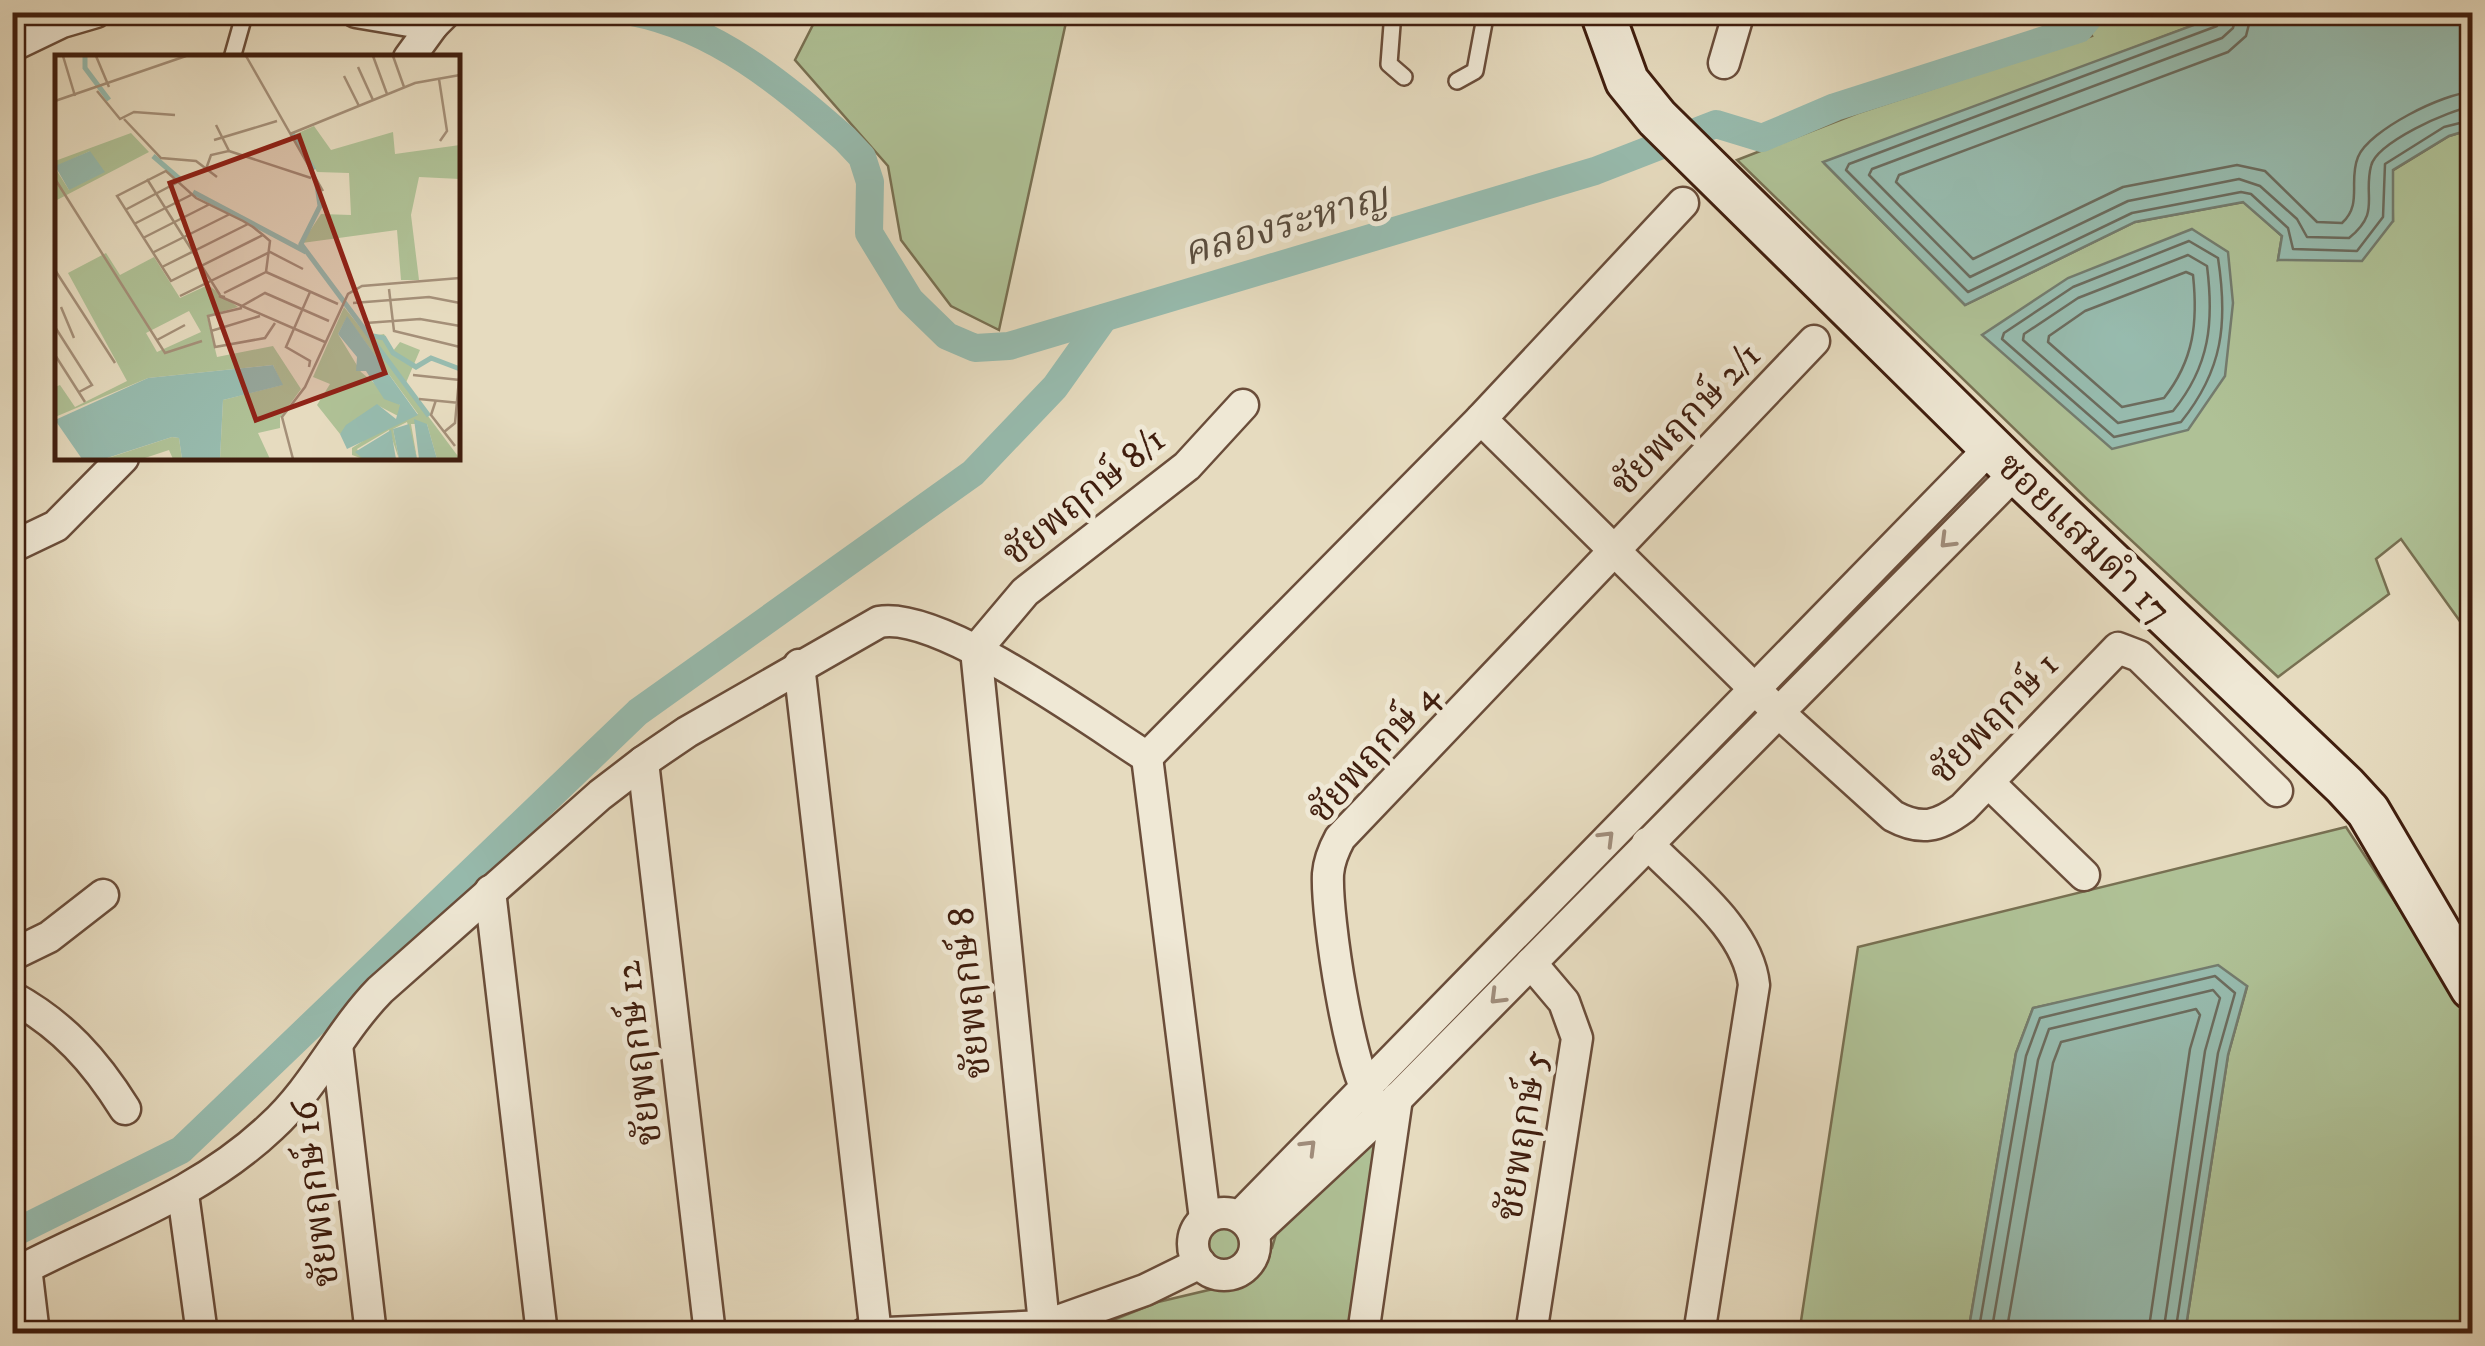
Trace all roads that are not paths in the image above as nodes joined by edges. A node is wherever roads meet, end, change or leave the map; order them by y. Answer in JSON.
{"nodes":[{"id":1,"x":96,"y":12,"type":"edge"},
{"id":2,"x":245,"y":12,"type":"edge"},
{"id":3,"x":356,"y":12,"type":"edge"},
{"id":4,"x":1394,"y":12,"type":"edge"},
{"id":5,"x":1486,"y":12,"type":"edge"},
{"id":6,"x":1602,"y":12,"type":"edge"},
{"id":7,"x":1739,"y":12,"type":"edge"},
{"id":8,"x":440,"y":19,"type":"edge"},
{"id":9,"x":12,"y":46,"type":"edge"},
{"id":10,"x":233,"y":55,"type":"edge"},
{"id":11,"x":411,"y":55,"type":"edge"},
{"id":12,"x":1724,"y":63,"type":"dead end"},
{"id":13,"x":1404,"y":76,"type":"dead end"},
{"id":14,"x":1457,"y":81,"type":"dead end"},
{"id":15,"x":1682,"y":202,"type":"dead end"},
{"id":16,"x":1814,"y":341,"type":"dead end"},
{"id":17,"x":1243,"y":405,"type":"dead end"},
{"id":18,"x":1481,"y":419,"type":"junction"},
{"id":19,"x":120,"y":460,"type":"edge"},
{"id":20,"x":2003,"y":460,"type":"junction"},
{"id":21,"x":12,"y":547,"type":"edge"},
{"id":22,"x":1614,"y":551,"type":"junction"},
{"id":23,"x":1840,"y":597,"type":"junction"},
{"id":24,"x":1866,"y":622,"type":"junction"},
{"id":25,"x":976,"y":650,"type":"junction"},
{"id":26,"x":799,"y":665,"type":"junction"},
{"id":27,"x":1755,"y":688,"type":"junction"},
{"id":28,"x":1778,"y":711,"type":"junction"},
{"id":29,"x":1148,"y":757,"type":"junction"},
{"id":30,"x":643,"y":762,"type":"junction"},
{"id":31,"x":1698,"y":769,"type":"junction"},
{"id":32,"x":1989,"y":783,"type":"junction"},
{"id":33,"x":2277,"y":790,"type":"dead end"},
{"id":34,"x":1647,"y":843,"type":"junction"},
{"id":35,"x":2084,"y":875,"type":"dead end"},
{"id":36,"x":1562,"y":882,"type":"junction"},
{"id":37,"x":490,"y":891,"type":"junction"},
{"id":38,"x":103,"y":895,"type":"dead end"},
{"id":39,"x":1585,"y":906,"type":"junction"},
{"id":40,"x":12,"y":955,"type":"edge"},
{"id":41,"x":1531,"y":963,"type":"junction"},
{"id":42,"x":2472,"y":988,"type":"edge"},
{"id":43,"x":12,"y":997,"type":"edge"},
{"id":44,"x":337,"y":1045,"type":"junction"},
{"id":45,"x":1381,"y":1101,"type":"junction"},
{"id":46,"x":124,"y":1109,"type":"dead end"},
{"id":47,"x":183,"y":1194,"type":"junction"},
{"id":48,"x":1205,"y":1219,"type":"junction"},
{"id":49,"x":1247,"y":1225,"type":"junction"},
{"id":50,"x":1200,"y":1264,"type":"junction"},
{"id":51,"x":19,"y":1271,"type":"edge"},
{"id":52,"x":1044,"y":1330,"type":"edge"},
{"id":53,"x":876,"y":1333,"type":"edge"},
{"id":54,"x":34,"y":1334,"type":"edge"},
{"id":55,"x":202,"y":1334,"type":"edge"},
{"id":56,"x":371,"y":1334,"type":"edge"},
{"id":57,"x":542,"y":1334,"type":"edge"},
{"id":58,"x":710,"y":1334,"type":"edge"},
{"id":59,"x":864,"y":1334,"type":"edge"},
{"id":60,"x":1363,"y":1334,"type":"edge"},
{"id":61,"x":1531,"y":1334,"type":"edge"},
{"id":62,"x":1699,"y":1334,"type":"edge"}],
"edges":[{"from":1,"to":9,"type":"street"},
{"from":2,"to":10,"type":"lane"},
{"from":3,"to":8,"type":"street"},
{"from":4,"to":13,"type":"lane"},
{"from":5,"to":14,"type":"lane"},
{"from":6,"to":20,"type":"street","name":"ซอยแสมดำ 17"},
{"from":7,"to":12,"type":"street"},
{"from":8,"to":11,"type":"street"},
{"from":15,"to":18,"type":"street"},
{"from":16,"to":22,"type":"street","name":"ชัยพฤกษ์ 2/1"},
{"from":17,"to":25,"type":"street","name":"ชัยพฤกษ์ 8/1"},
{"from":18,"to":22,"type":"street","name":"ชัยพฤกษ์ 1"},
{"from":18,"to":29,"type":"street"},
{"from":19,"to":21,"type":"street"},
{"from":20,"to":23,"type":"street"},
{"from":20,"to":24,"type":"street","one_way":true},
{"from":20,"to":42,"type":"street","name":"ซอยแสมดำ 17"},
{"from":22,"to":27,"type":"street","name":"ชัยพฤกษ์ 1"},
{"from":22,"to":45,"type":"street","name":"ชัยพฤกษ์ 4"},
{"from":23,"to":24,"type":"street"},
{"from":23,"to":27,"type":"street"},
{"from":24,"to":28,"type":"street"},
{"from":25,"to":26,"type":"street"},
{"from":25,"to":29,"type":"street"},
{"from":25,"to":52,"type":"street","name":"ชัยพฤกษ์ 8"},
{"from":26,"to":30,"type":"street"},
{"from":26,"to":53,"type":"street"},
{"from":27,"to":28,"type":"street","name":"ชัยพฤกษ์ 1"},
{"from":27,"to":31,"type":"street"},
{"from":28,"to":31,"type":"street"},
{"from":28,"to":32,"type":"street","name":"ชัยพฤกษ์ 1"},
{"from":29,"to":48,"type":"street"},
{"from":30,"to":37,"type":"street"},
{"from":30,"to":58,"type":"street","name":"ชัยพฤกษ์ 12"},
{"from":31,"to":34,"type":"street"},
{"from":36,"to":31,"type":"street","one_way":true},
{"from":32,"to":33,"type":"street","name":"ชัยพฤกษ์ 1"},
{"from":32,"to":35,"type":"street"},
{"from":34,"to":39,"type":"street"},
{"from":34,"to":62,"type":"street"},
{"from":36,"to":39,"type":"street"},
{"from":36,"to":45,"type":"street"},
{"from":37,"to":44,"type":"street"},
{"from":37,"to":57,"type":"street"},
{"from":38,"to":40,"type":"street"},
{"from":39,"to":41,"type":"street"},
{"from":41,"to":45,"type":"street","one_way":true},
{"from":41,"to":61,"type":"street","name":"ชัยพฤกษ์ 5"},
{"from":43,"to":46,"type":"street"},
{"from":44,"to":47,"type":"street"},
{"from":44,"to":56,"type":"street","name":"ชัยพฤกษ์ 16"},
{"from":45,"to":49,"type":"street"},
{"from":45,"to":60,"type":"street"},
{"from":47,"to":51,"type":"street"},
{"from":47,"to":55,"type":"street"},
{"from":48,"to":49,"type":"street"},
{"from":48,"to":50,"type":"street"},
{"from":49,"to":50,"type":"street"},
{"from":50,"to":52,"type":"street"},
{"from":51,"to":54,"type":"street"},
{"from":52,"to":53,"type":"street"},
{"from":53,"to":59,"type":"street"}]}
